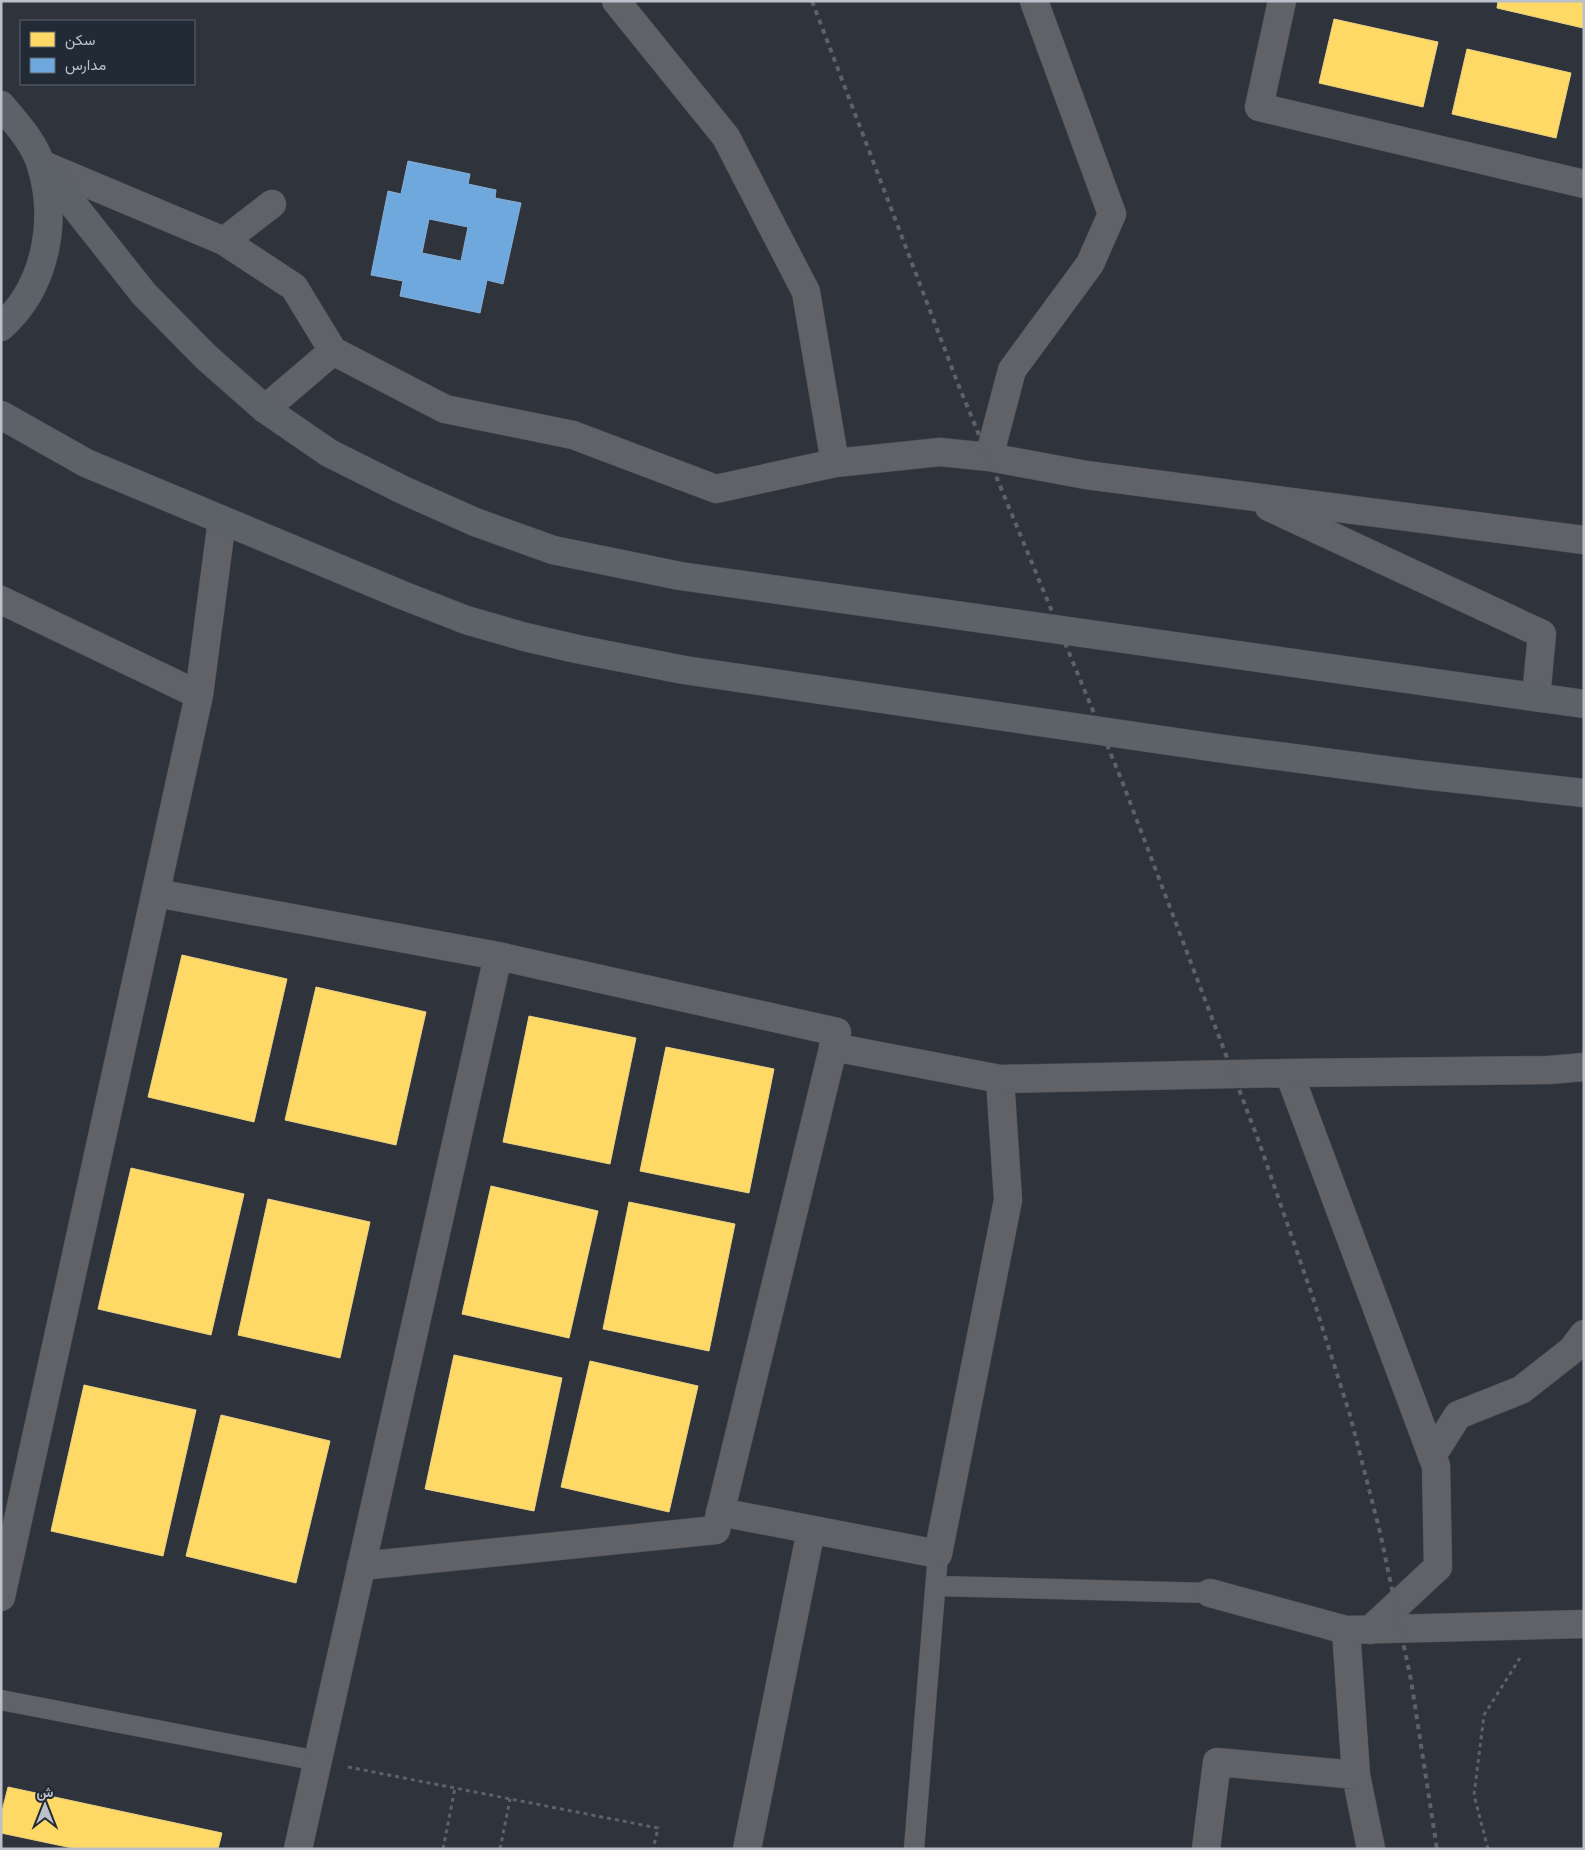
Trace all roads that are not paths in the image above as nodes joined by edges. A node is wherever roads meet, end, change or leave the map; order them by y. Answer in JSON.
{"nodes":[{"id":1,"x":616,"y":1,"type":"edge"},
{"id":2,"x":1034,"y":1,"type":"edge"},
{"id":3,"x":1282,"y":1,"type":"edge"},
{"id":4,"x":1,"y":105,"type":"edge"},
{"id":5,"x":41,"y":164,"type":"junction"},
{"id":6,"x":1584,"y":184,"type":"edge"},
{"id":7,"x":272,"y":204,"type":"dead end"},
{"id":8,"x":224,"y":241,"type":"junction"},
{"id":9,"x":1,"y":327,"type":"edge"},
{"id":10,"x":333,"y":352,"type":"junction"},
{"id":11,"x":265,"y":409,"type":"junction"},
{"id":12,"x":1,"y":415,"type":"edge"},
{"id":13,"x":989,"y":458,"type":"junction"},
{"id":14,"x":835,"y":463,"type":"junction"},
{"id":15,"x":1245,"y":496,"type":"junction"},
{"id":16,"x":222,"y":520,"type":"junction"},
{"id":17,"x":1584,"y":540,"type":"edge"},
{"id":18,"x":1,"y":600,"type":"edge"},
{"id":19,"x":199,"y":695,"type":"junction"},
{"id":20,"x":1536,"y":697,"type":"junction"},
{"id":21,"x":1584,"y":704,"type":"edge"},
{"id":22,"x":1584,"y":793,"type":"edge"},
{"id":23,"x":156,"y":893,"type":"junction"},
{"id":24,"x":498,"y":956,"type":"junction"},
{"id":25,"x":834,"y":1048,"type":"junction"},
{"id":26,"x":1584,"y":1067,"type":"edge"},
{"id":27,"x":1289,"y":1073,"type":"junction"},
{"id":28,"x":1000,"y":1079,"type":"junction"},
{"id":29,"x":1584,"y":1334,"type":"edge"},
{"id":30,"x":1432,"y":1456,"type":"junction"},
{"id":31,"x":720,"y":1512,"type":"junction"},
{"id":32,"x":811,"y":1530,"type":"junction"},
{"id":33,"x":938,"y":1554,"type":"junction"},
{"id":34,"x":361,"y":1566,"type":"junction"},
{"id":35,"x":936,"y":1586,"type":"junction"},
{"id":36,"x":1210,"y":1593,"type":"joint"},
{"id":37,"x":1,"y":1597,"type":"edge"},
{"id":38,"x":1584,"y":1624,"type":"edge"},
{"id":39,"x":1358,"y":1630,"type":"junction"},
{"id":40,"x":1,"y":1700,"type":"edge"},
{"id":41,"x":318,"y":1761,"type":"junction"},
{"id":42,"x":1356,"y":1775,"type":"junction"},
{"id":43,"x":298,"y":1849,"type":"edge"},
{"id":44,"x":746,"y":1849,"type":"edge"},
{"id":45,"x":914,"y":1849,"type":"edge"},
{"id":46,"x":1206,"y":1849,"type":"edge"},
{"id":47,"x":1371,"y":1849,"type":"edge"}],
"edges":[{"from":1,"to":14,"type":"street"},
{"from":2,"to":13,"type":"street"},
{"from":3,"to":6,"type":"street"},
{"from":4,"to":5,"type":"main road"},
{"from":5,"to":8,"type":"street"},
{"from":5,"to":9,"type":"main road"},
{"from":5,"to":11,"type":"main road"},
{"from":7,"to":8,"type":"street"},
{"from":8,"to":10,"type":"street"},
{"from":10,"to":11,"type":"street"},
{"from":10,"to":14,"type":"street"},
{"from":11,"to":20,"type":"main road"},
{"from":12,"to":16,"type":"main road"},
{"from":13,"to":14,"type":"street"},
{"from":13,"to":15,"type":"street"},
{"from":15,"to":17,"type":"street"},
{"from":15,"to":20,"type":"street"},
{"from":16,"to":19,"type":"street"},
{"from":16,"to":22,"type":"main road"},
{"from":18,"to":19,"type":"street"},
{"from":19,"to":23,"type":"street"},
{"from":20,"to":21,"type":"main road"},
{"from":23,"to":24,"type":"street"},
{"from":23,"to":37,"type":"street"},
{"from":24,"to":25,"type":"street"},
{"from":24,"to":34,"type":"street"},
{"from":25,"to":28,"type":"street"},
{"from":25,"to":31,"type":"street"},
{"from":26,"to":27,"type":"street"},
{"from":27,"to":28,"type":"street"},
{"from":27,"to":30,"type":"street"},
{"from":28,"to":33,"type":"street"},
{"from":29,"to":30,"type":"street"},
{"from":30,"to":39,"type":"street"},
{"from":31,"to":32,"type":"street"},
{"from":31,"to":34,"type":"street"},
{"from":32,"to":33,"type":"street"},
{"from":32,"to":44,"type":"street"},
{"from":33,"to":35,"type":"lane"},
{"from":34,"to":41,"type":"street"},
{"from":35,"to":36,"type":"lane"},
{"from":35,"to":45,"type":"lane"},
{"from":36,"to":39,"type":"street"},
{"from":38,"to":39,"type":"street"},
{"from":39,"to":42,"type":"street"},
{"from":40,"to":41,"type":"lane"},
{"from":41,"to":43,"type":"street"},
{"from":42,"to":46,"type":"street"},
{"from":42,"to":47,"type":"street"}]}
